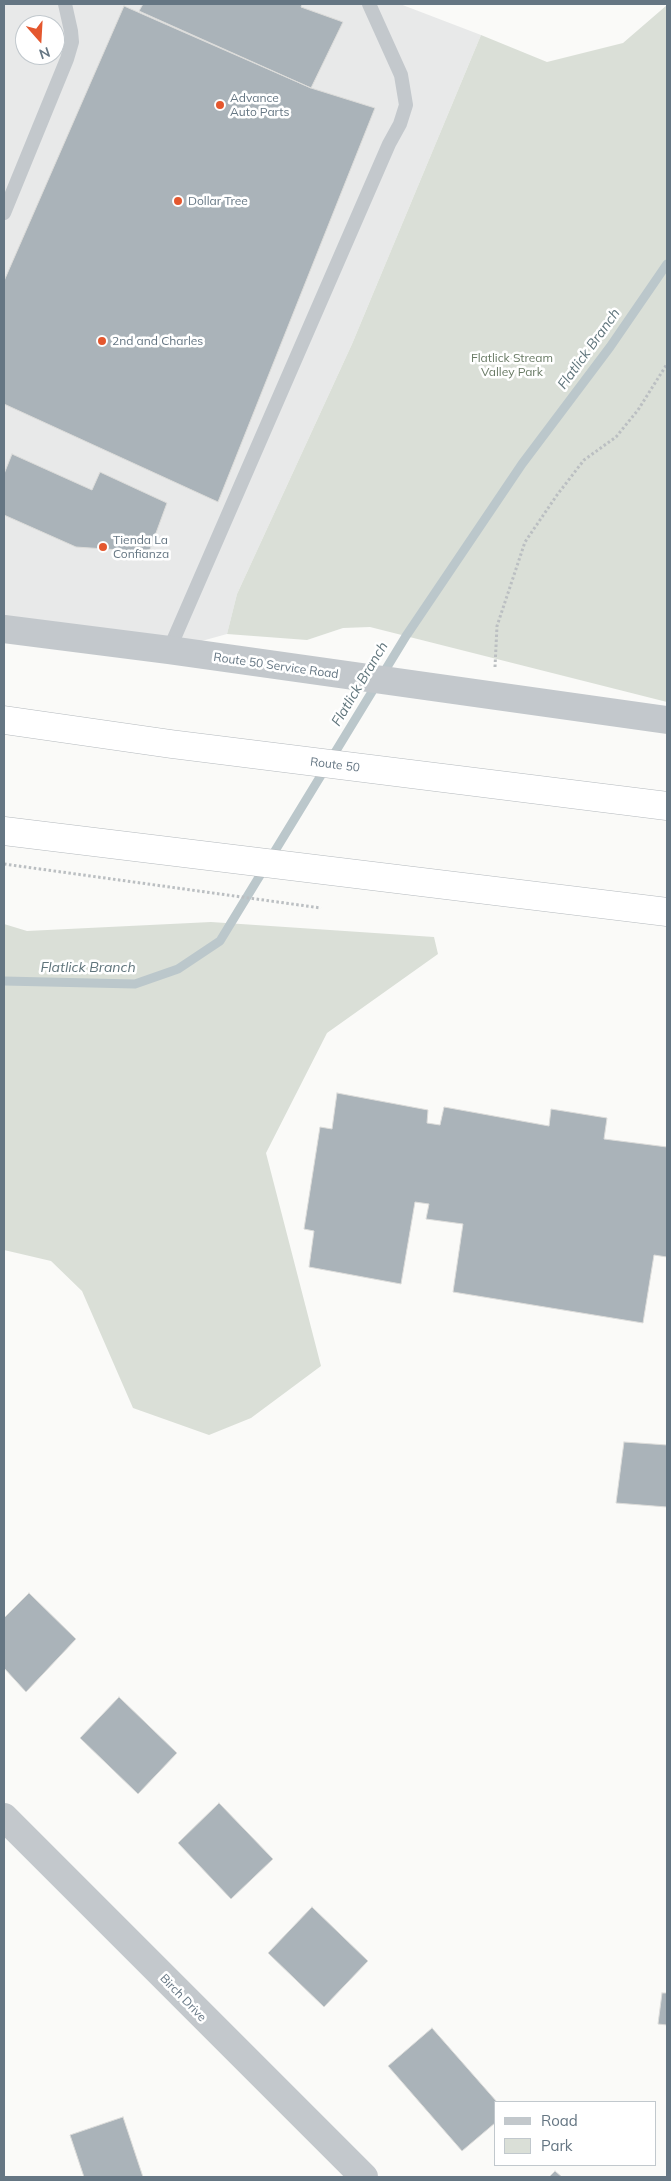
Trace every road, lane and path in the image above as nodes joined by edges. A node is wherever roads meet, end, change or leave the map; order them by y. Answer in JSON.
{"nodes":[{"id":1,"x":65,"y":4,"type":"edge"},
{"id":2,"x":369,"y":4,"type":"edge"},
{"id":3,"x":4,"y":213,"type":"edge"},
{"id":4,"x":667,"y":364,"type":"edge"},
{"id":5,"x":4,"y":629,"type":"edge"},
{"id":6,"x":168,"y":650,"type":"junction"},
{"id":7,"x":495,"y":674,"type":"dead end"},
{"id":8,"x":4,"y":720,"type":"edge"},
{"id":9,"x":667,"y":720,"type":"edge"},
{"id":10,"x":667,"y":806,"type":"edge"},
{"id":11,"x":4,"y":831,"type":"edge"},
{"id":12,"x":4,"y":864,"type":"edge"},
{"id":13,"x":321,"y":908,"type":"dead end"},
{"id":14,"x":667,"y":912,"type":"edge"},
{"id":15,"x":4,"y":1817,"type":"edge"},
{"id":16,"x":364,"y":2177,"type":"edge"}],
"edges":[{"from":1,"to":3,"type":"lane"},
{"from":2,"to":6,"type":"lane"},
{"from":4,"to":7,"type":"path"},
{"from":5,"to":6,"type":"street","name":"Route 50 Service Road"},
{"from":6,"to":9,"type":"street","name":"Route 50 Service Road"},
{"from":8,"to":10,"type":"highway","name":"Route 50"},
{"from":11,"to":14,"type":"highway"},
{"from":12,"to":13,"type":"path"},
{"from":15,"to":16,"type":"street","name":"Birch Drive"}]}
